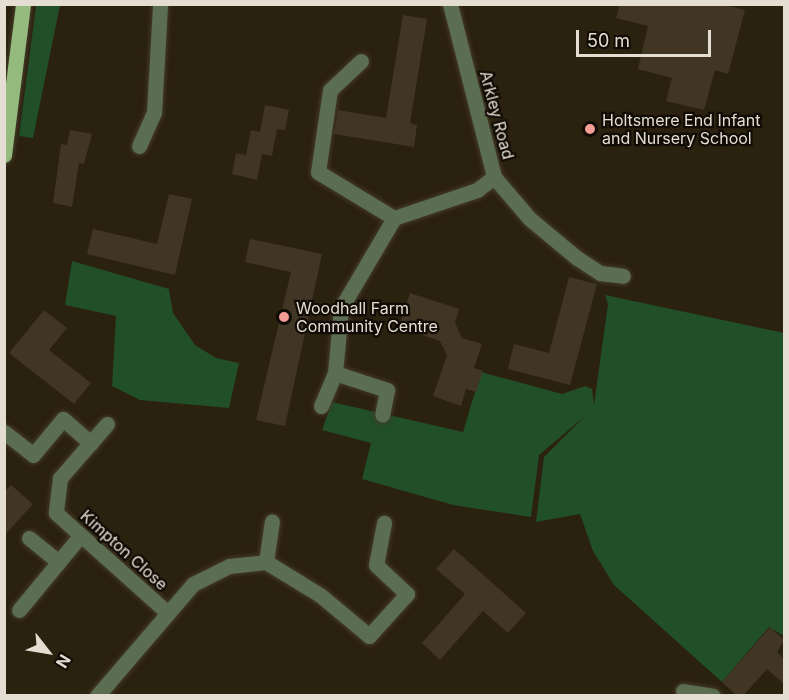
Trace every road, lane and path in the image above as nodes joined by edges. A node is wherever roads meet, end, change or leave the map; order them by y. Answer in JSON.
{"nodes":[{"id":1,"x":23,"y":4,"type":"edge"},
{"id":2,"x":160,"y":4,"type":"edge"},
{"id":3,"x":450,"y":4,"type":"edge"},
{"id":4,"x":361,"y":61,"type":"dead end"},
{"id":5,"x":140,"y":146,"type":"dead end"},
{"id":6,"x":4,"y":155,"type":"edge"},
{"id":7,"x":494,"y":177,"type":"junction"},
{"id":8,"x":394,"y":218,"type":"junction"},
{"id":9,"x":622,"y":276,"type":"dead end"},
{"id":10,"x":335,"y":373,"type":"junction"},
{"id":11,"x":321,"y":406,"type":"dead end"},
{"id":12,"x":382,"y":416,"type":"dead end"},
{"id":13,"x":107,"y":424,"type":"dead end"},
{"id":14,"x":4,"y":432,"type":"edge"},
{"id":15,"x":91,"y":442,"type":"junction"},
{"id":16,"x":272,"y":521,"type":"dead end"},
{"id":17,"x":384,"y":523,"type":"dead end"},
{"id":18,"x":80,"y":536,"type":"junction"},
{"id":19,"x":29,"y":538,"type":"dead end"},
{"id":20,"x":59,"y":562,"type":"junction"},
{"id":21,"x":266,"y":562,"type":"junction"},
{"id":22,"x":19,"y":610,"type":"dead end"},
{"id":23,"x":168,"y":613,"type":"junction"},
{"id":24,"x":683,"y":691,"type":"dead end"},
{"id":25,"x":97,"y":696,"type":"edge"},
{"id":26,"x":714,"y":696,"type":"edge"}],
"edges":[{"from":1,"to":6,"type":"main road"},
{"from":2,"to":5,"type":"street"},
{"from":3,"to":7,"type":"street","name":"Arkley Road"},
{"from":4,"to":8,"type":"street"},
{"from":7,"to":8,"type":"street"},
{"from":7,"to":9,"type":"street","name":"Arkley Road"},
{"from":8,"to":10,"type":"street"},
{"from":10,"to":11,"type":"street"},
{"from":10,"to":12,"type":"street"},
{"from":13,"to":15,"type":"street","name":"Kimpton Close"},
{"from":14,"to":15,"type":"street"},
{"from":15,"to":18,"type":"street","name":"Kimpton Close"},
{"from":16,"to":21,"type":"street"},
{"from":17,"to":21,"type":"street"},
{"from":18,"to":20,"type":"street"},
{"from":18,"to":23,"type":"street","name":"Kimpton Close"},
{"from":19,"to":20,"type":"street"},
{"from":20,"to":22,"type":"street"},
{"from":21,"to":23,"type":"street"},
{"from":23,"to":25,"type":"street"},
{"from":24,"to":26,"type":"street"}]}
